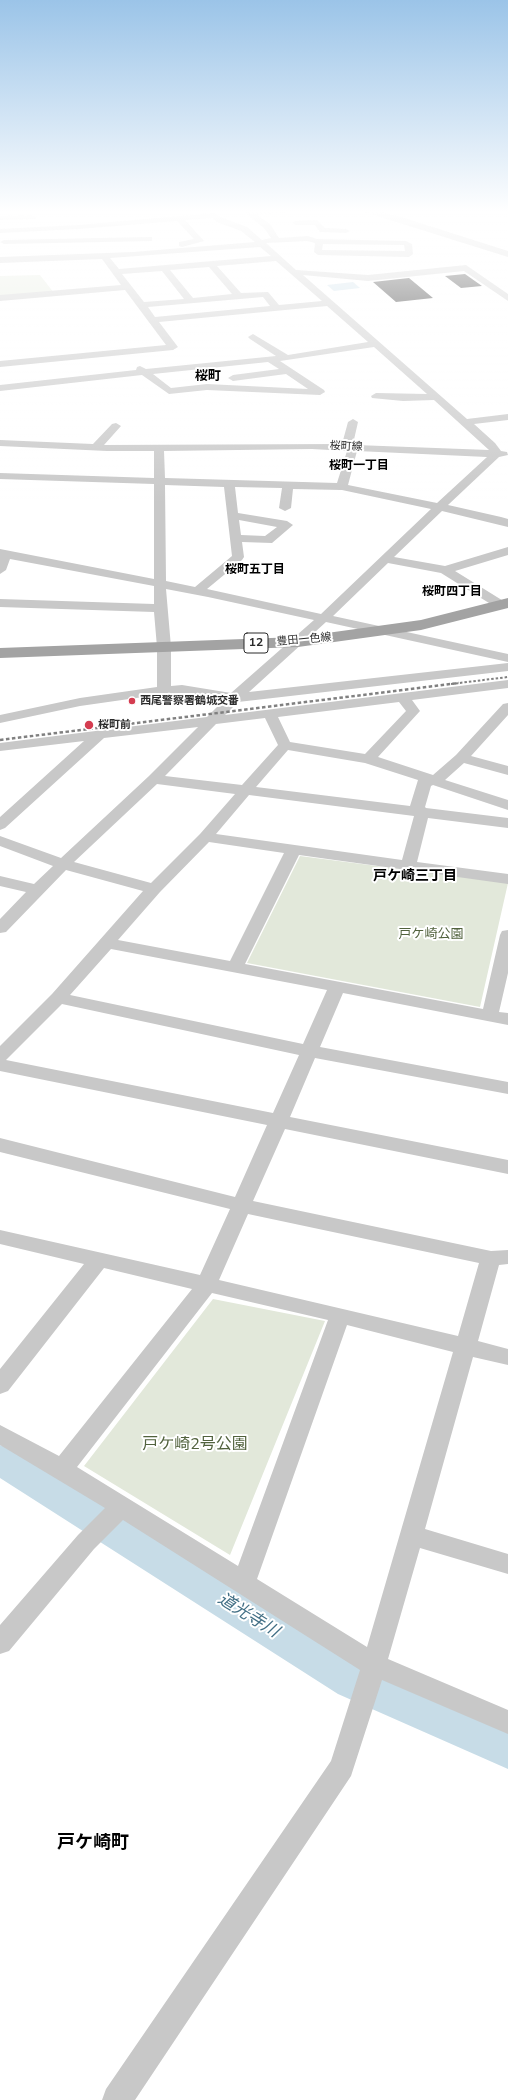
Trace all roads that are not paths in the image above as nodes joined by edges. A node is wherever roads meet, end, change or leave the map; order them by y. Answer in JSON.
{"nodes":[{"id":1,"x":144,"y":308,"type":"edge"},
{"id":2,"x":277,"y":308,"type":"edge"},
{"id":3,"x":334,"y":308,"type":"edge"},
{"id":4,"x":153,"y":320,"type":"junction"},
{"id":5,"x":253,"y":337,"type":"dead end"},
{"id":6,"x":374,"y":344,"type":"junction"},
{"id":7,"x":124,"y":356,"type":"junction"},
{"id":8,"x":287,"y":358,"type":"junction"},
{"id":9,"x":270,"y":359,"type":"junction"},
{"id":10,"x":0,"y":364,"type":"edge"},
{"id":11,"x":199,"y":366,"type":"junction"},
{"id":12,"x":289,"y":372,"type":"junction"},
{"id":13,"x":145,"y":373,"type":"junction"},
{"id":14,"x":233,"y":378,"type":"dead end"},
{"id":15,"x":217,"y":387,"type":"junction"},
{"id":16,"x":0,"y":388,"type":"edge"},
{"id":17,"x":376,"y":396,"type":"dead end"},
{"id":18,"x":436,"y":397,"type":"junction"},
{"id":19,"x":508,"y":417,"type":"edge"},
{"id":20,"x":353,"y":422,"type":"dead end"},
{"id":21,"x":465,"y":422,"type":"junction"},
{"id":22,"x":116,"y":426,"type":"dead end"},
{"id":23,"x":1,"y":444,"type":"edge"},
{"id":24,"x":96,"y":447,"type":"junction"},
{"id":25,"x":350,"y":447,"type":"junction"},
{"id":26,"x":159,"y":448,"type":"junction"},
{"id":27,"x":502,"y":454,"type":"edge"},
{"id":28,"x":0,"y":476,"type":"edge"},
{"id":29,"x":161,"y":481,"type":"junction"},
{"id":30,"x":229,"y":484,"type":"junction"},
{"id":31,"x":288,"y":485,"type":"junction"},
{"id":32,"x":342,"y":487,"type":"junction"},
{"id":33,"x":285,"y":508,"type":"dead end"},
{"id":34,"x":439,"y":508,"type":"junction"},
{"id":35,"x":233,"y":515,"type":"junction"},
{"id":36,"x":508,"y":523,"type":"edge"},
{"id":37,"x":236,"y":538,"type":"junction"},
{"id":38,"x":508,"y":551,"type":"edge"},
{"id":39,"x":3,"y":554,"type":"edge"},
{"id":40,"x":385,"y":559,"type":"junction"},
{"id":41,"x":0,"y":570,"type":"edge"},
{"id":42,"x":445,"y":570,"type":"junction"},
{"id":43,"x":160,"y":584,"type":"junction"},
{"id":44,"x":197,"y":591,"type":"junction"},
{"id":45,"x":0,"y":603,"type":"edge"},
{"id":46,"x":505,"y":604,"type":"edge"},
{"id":47,"x":160,"y":608,"type":"junction"},
{"id":48,"x":323,"y":618,"type":"junction"},
{"id":49,"x":387,"y":630,"type":"junction"},
{"id":50,"x":298,"y":642,"type":"junction"},
{"id":51,"x":508,"y":644,"type":"edge"},
{"id":52,"x":164,"y":647,"type":"junction"},
{"id":53,"x":0,"y":653,"type":"edge"},
{"id":54,"x":482,"y":653,"type":"junction"},
{"id":55,"x":508,"y":658,"type":"edge"},
{"id":56,"x":508,"y":668,"type":"edge"},
{"id":57,"x":501,"y":685,"type":"edge"},
{"id":58,"x":164,"y":690,"type":"junction"},
{"id":59,"x":234,"y":698,"type":"junction"},
{"id":60,"x":403,"y":698,"type":"junction"},
{"id":61,"x":508,"y":703,"type":"edge"},
{"id":62,"x":508,"y":707,"type":"edge"},
{"id":63,"x":270,"y":715,"type":"junction"},
{"id":64,"x":0,"y":719,"type":"edge"},
{"id":65,"x":211,"y":722,"type":"junction"},
{"id":66,"x":99,"y":735,"type":"junction"},
{"id":67,"x":284,"y":745,"type":"junction"},
{"id":68,"x":0,"y":746,"type":"edge"},
{"id":69,"x":461,"y":758,"type":"junction"},
{"id":70,"x":368,"y":760,"type":"junction"},
{"id":71,"x":508,"y":771,"type":"edge"},
{"id":72,"x":154,"y":779,"type":"junction"},
{"id":73,"x":436,"y":780,"type":"junction"},
{"id":74,"x":247,"y":790,"type":"junction"},
{"id":75,"x":508,"y":805,"type":"edge"},
{"id":76,"x":422,"y":813,"type":"junction"},
{"id":77,"x":508,"y":824,"type":"edge"},
{"id":78,"x":0,"y":825,"type":"edge"},
{"id":79,"x":205,"y":838,"type":"junction"},
{"id":80,"x":0,"y":841,"type":"edge"},
{"id":81,"x":293,"y":851,"type":"junction"},
{"id":82,"x":63,"y":864,"type":"junction"},
{"id":83,"x":408,"y":865,"type":"junction"},
{"id":84,"x":508,"y":879,"type":"edge"},
{"id":85,"x":0,"y":881,"type":"edge"},
{"id":86,"x":154,"y":889,"type":"junction"},
{"id":87,"x":37,"y":890,"type":"junction"},
{"id":88,"x":0,"y":928,"type":"edge"},
{"id":89,"x":508,"y":935,"type":"edge"},
{"id":90,"x":108,"y":942,"type":"junction"},
{"id":91,"x":235,"y":967,"type":"junction"},
{"id":92,"x":337,"y":988,"type":"junction"},
{"id":93,"x":58,"y":998,"type":"junction"},
{"id":94,"x":490,"y":1015,"type":"junction"},
{"id":95,"x":508,"y":1019,"type":"edge"},
{"id":96,"x":309,"y":1051,"type":"junction"},
{"id":97,"x":0,"y":1056,"type":"edge"},
{"id":98,"x":0,"y":1064,"type":"edge"},
{"id":99,"x":508,"y":1088,"type":"edge"},
{"id":100,"x":278,"y":1122,"type":"junction"},
{"id":101,"x":0,"y":1145,"type":"edge"},
{"id":102,"x":508,"y":1167,"type":"edge"},
{"id":103,"x":241,"y":1205,"type":"junction"},
{"id":104,"x":0,"y":1237,"type":"edge"},
{"id":105,"x":500,"y":1257,"type":"edge"},
{"id":106,"x":98,"y":1261,"type":"junction"},
{"id":107,"x":206,"y":1286,"type":"junction"},
{"id":108,"x":340,"y":1315,"type":"junction"},
{"id":109,"x":465,"y":1346,"type":"junction"},
{"id":110,"x":508,"y":1356,"type":"edge"},
{"id":111,"x":0,"y":1385,"type":"edge"},
{"id":112,"x":0,"y":1434,"type":"edge"},
{"id":113,"x":62,"y":1469,"type":"junction"},
{"id":114,"x":122,"y":1507,"type":"junction"},
{"id":115,"x":411,"y":1535,"type":"junction"},
{"id":116,"x":508,"y":1564,"type":"edge"},
{"id":117,"x":244,"y":1582,"type":"junction"},
{"id":118,"x":0,"y":1643,"type":"edge"},
{"id":119,"x":374,"y":1665,"type":"junction"},
{"id":120,"x":508,"y":1722,"type":"edge"},
{"id":121,"x":117,"y":2100,"type":"edge"}],
"edges":[{"from":1,"to":4,"type":"street"},
{"from":2,"to":4,"type":"street"},
{"from":3,"to":6,"type":"street"},
{"from":4,"to":7,"type":"street"},
{"from":5,"to":8,"type":"street"},
{"from":6,"to":8,"type":"street"},
{"from":6,"to":18,"type":"street"},
{"from":7,"to":10,"type":"street"},
{"from":7,"to":13,"type":"street"},
{"from":8,"to":9,"type":"street"},
{"from":9,"to":11,"type":"street"},
{"from":9,"to":12,"type":"street"},
{"from":11,"to":13,"type":"street"},
{"from":11,"to":15,"type":"street"},
{"from":12,"to":14,"type":"street"},
{"from":12,"to":15,"type":"street"},
{"from":13,"to":15,"type":"street"},
{"from":13,"to":16,"type":"street"},
{"from":17,"to":18,"type":"street"},
{"from":18,"to":21,"type":"street"},
{"from":19,"to":21,"type":"street"},
{"from":20,"to":25,"type":"street"},
{"from":21,"to":27,"type":"street"},
{"from":22,"to":24,"type":"street"},
{"from":23,"to":24,"type":"street"},
{"from":24,"to":26,"type":"street"},
{"from":25,"to":26,"type":"street","name":"桜町線"},
{"from":25,"to":27,"type":"street","name":"桜町線"},
{"from":25,"to":32,"type":"street"},
{"from":26,"to":29,"type":"street"},
{"from":27,"to":34,"type":"street"},
{"from":28,"to":29,"type":"street"},
{"from":29,"to":30,"type":"street"},
{"from":29,"to":43,"type":"street"},
{"from":30,"to":31,"type":"street"},
{"from":30,"to":35,"type":"street"},
{"from":31,"to":32,"type":"street"},
{"from":31,"to":33,"type":"street"},
{"from":32,"to":34,"type":"street"},
{"from":34,"to":36,"type":"street"},
{"from":34,"to":40,"type":"street"},
{"from":35,"to":37,"type":"street"},
{"from":35,"to":37,"type":"street"},
{"from":37,"to":44,"type":"street"},
{"from":38,"to":42,"type":"street"},
{"from":39,"to":41,"type":"street"},
{"from":39,"to":43,"type":"street"},
{"from":40,"to":42,"type":"street"},
{"from":40,"to":48,"type":"street"},
{"from":42,"to":46,"type":"street"},
{"from":43,"to":44,"type":"street"},
{"from":43,"to":47,"type":"street"},
{"from":44,"to":48,"type":"street"},
{"from":45,"to":47,"type":"street"},
{"from":46,"to":49,"type":"main road","name":"豊田一色線","number":"12"},
{"from":47,"to":52,"type":"street"},
{"from":48,"to":49,"type":"street"},
{"from":48,"to":50,"type":"street"},
{"from":49,"to":50,"type":"main road","name":"豊田一色線","number":"12"},
{"from":49,"to":54,"type":"street"},
{"from":50,"to":52,"type":"main road","name":"豊田一色線","number":"12"},
{"from":50,"to":59,"type":"street"},
{"from":51,"to":54,"type":"street"},
{"from":52,"to":53,"type":"main road","name":"豊田一色線","number":"12"},
{"from":52,"to":58,"type":"street"},
{"from":54,"to":55,"type":"street"},
{"from":56,"to":59,"type":"street"},
{"from":57,"to":60,"type":"street"},
{"from":57,"to":61,"type":"street"},
{"from":58,"to":59,"type":"street"},
{"from":58,"to":64,"type":"street"},
{"from":59,"to":65,"type":"street"},
{"from":60,"to":63,"type":"street"},
{"from":60,"to":70,"type":"street"},
{"from":62,"to":69,"type":"street"},
{"from":63,"to":65,"type":"street"},
{"from":63,"to":67,"type":"street"},
{"from":65,"to":66,"type":"street"},
{"from":65,"to":72,"type":"street"},
{"from":66,"to":68,"type":"street"},
{"from":66,"to":78,"type":"street"},
{"from":67,"to":70,"type":"street"},
{"from":67,"to":74,"type":"street"},
{"from":69,"to":71,"type":"street"},
{"from":69,"to":73,"type":"street"},
{"from":70,"to":73,"type":"street"},
{"from":72,"to":74,"type":"street"},
{"from":72,"to":82,"type":"street"},
{"from":73,"to":75,"type":"street"},
{"from":73,"to":76,"type":"street"},
{"from":74,"to":76,"type":"street"},
{"from":74,"to":79,"type":"street"},
{"from":76,"to":77,"type":"street"},
{"from":76,"to":83,"type":"street"},
{"from":79,"to":81,"type":"street"},
{"from":79,"to":86,"type":"street"},
{"from":80,"to":82,"type":"street"},
{"from":81,"to":83,"type":"street"},
{"from":81,"to":91,"type":"street"},
{"from":82,"to":86,"type":"street"},
{"from":82,"to":87,"type":"street"},
{"from":83,"to":84,"type":"street"},
{"from":85,"to":87,"type":"street"},
{"from":86,"to":90,"type":"street"},
{"from":87,"to":88,"type":"street"},
{"from":89,"to":94,"type":"street"},
{"from":90,"to":91,"type":"street"},
{"from":90,"to":93,"type":"street"},
{"from":91,"to":92,"type":"street"},
{"from":92,"to":94,"type":"street"},
{"from":92,"to":96,"type":"street"},
{"from":93,"to":96,"type":"street"},
{"from":93,"to":97,"type":"street"},
{"from":94,"to":95,"type":"street"},
{"from":96,"to":99,"type":"street"},
{"from":96,"to":100,"type":"street"},
{"from":98,"to":100,"type":"street"},
{"from":100,"to":102,"type":"street"},
{"from":100,"to":103,"type":"street"},
{"from":101,"to":103,"type":"street"},
{"from":103,"to":105,"type":"street"},
{"from":103,"to":107,"type":"street"},
{"from":104,"to":106,"type":"street"},
{"from":105,"to":109,"type":"street"},
{"from":106,"to":107,"type":"street"},
{"from":106,"to":111,"type":"street"},
{"from":107,"to":108,"type":"street"},
{"from":107,"to":113,"type":"street"},
{"from":108,"to":109,"type":"street"},
{"from":108,"to":117,"type":"street"},
{"from":109,"to":110,"type":"street"},
{"from":109,"to":115,"type":"street"},
{"from":112,"to":113,"type":"street"},
{"from":113,"to":114,"type":"street"},
{"from":114,"to":117,"type":"street"},
{"from":114,"to":118,"type":"street"},
{"from":115,"to":116,"type":"street"},
{"from":115,"to":119,"type":"street"},
{"from":117,"to":119,"type":"street"},
{"from":119,"to":120,"type":"street"},
{"from":119,"to":121,"type":"street"}]}
